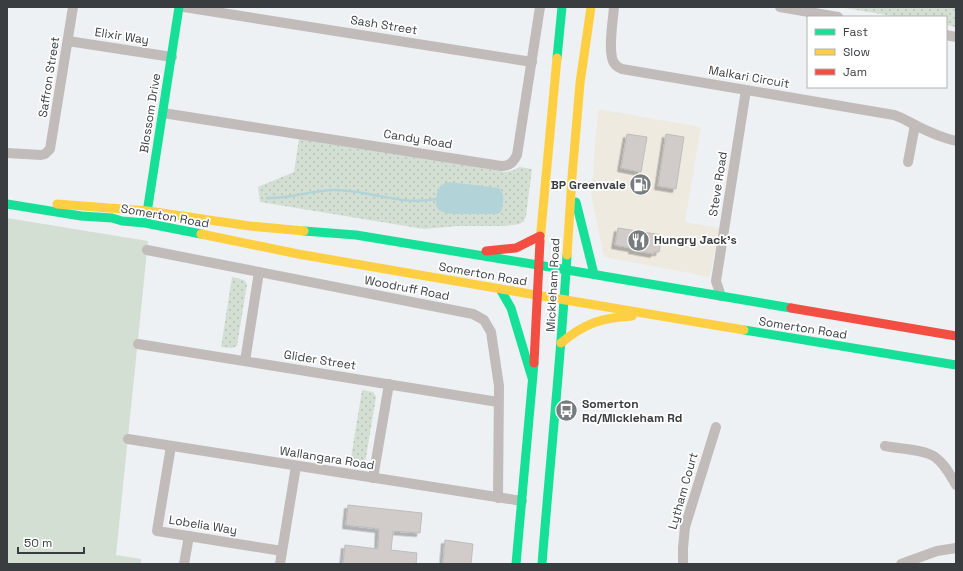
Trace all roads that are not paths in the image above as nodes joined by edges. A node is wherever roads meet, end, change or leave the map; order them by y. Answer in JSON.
{"nodes":[{"id":1,"x":73,"y":7,"type":"edge"},
{"id":2,"x":179,"y":7,"type":"edge"},
{"id":3,"x":184,"y":7,"type":"edge"},
{"id":4,"x":540,"y":7,"type":"edge"},
{"id":5,"x":562,"y":7,"type":"edge"},
{"id":6,"x":591,"y":7,"type":"edge"},
{"id":7,"x":614,"y":7,"type":"edge"},
{"id":8,"x":780,"y":7,"type":"edge"},
{"id":9,"x":832,"y":16,"type":"edge"},
{"id":10,"x":68,"y":40,"type":"junction"},
{"id":11,"x":172,"y":57,"type":"junction"},
{"id":12,"x":532,"y":62,"type":"junction"},
{"id":13,"x":746,"y":90,"type":"junction"},
{"id":14,"x":162,"y":113,"type":"junction"},
{"id":15,"x":915,"y":125,"type":"junction"},
{"id":16,"x":956,"y":141,"type":"edge"},
{"id":17,"x":7,"y":153,"type":"edge"},
{"id":18,"x":908,"y":162,"type":"dead end"},
{"id":19,"x":572,"y":176,"type":"junction"},
{"id":20,"x":7,"y":203,"type":"edge"},
{"id":21,"x":7,"y":210,"type":"edge"},
{"id":22,"x":148,"y":211,"type":"junction"},
{"id":23,"x":81,"y":216,"type":"junction"},
{"id":24,"x":145,"y":223,"type":"junction"},
{"id":25,"x":540,"y":236,"type":"junction"},
{"id":26,"x":147,"y":250,"type":"dead end"},
{"id":27,"x":462,"y":253,"type":"junction"},
{"id":28,"x":538,"y":265,"type":"junction"},
{"id":29,"x":566,"y":270,"type":"junction"},
{"id":30,"x":260,"y":272,"type":"junction"},
{"id":31,"x":594,"y":274,"type":"junction"},
{"id":32,"x":716,"y":281,"type":"junction"},
{"id":33,"x":500,"y":289,"type":"junction"},
{"id":34,"x":703,"y":293,"type":"junction"},
{"id":35,"x":536,"y":295,"type":"junction"},
{"id":36,"x":721,"y":296,"type":"junction"},
{"id":37,"x":565,"y":300,"type":"junction"},
{"id":38,"x":655,"y":315,"type":"junction"},
{"id":39,"x":956,"y":336,"type":"edge"},
{"id":40,"x":562,"y":343,"type":"junction"},
{"id":41,"x":138,"y":344,"type":"dead end"},
{"id":42,"x":245,"y":361,"type":"junction"},
{"id":43,"x":956,"y":365,"type":"edge"},
{"id":44,"x":533,"y":382,"type":"junction"},
{"id":45,"x":388,"y":384,"type":"junction"},
{"id":46,"x":498,"y":402,"type":"junction"},
{"id":47,"x":716,"y":427,"type":"dead end"},
{"id":48,"x":128,"y":439,"type":"dead end"},
{"id":49,"x":171,"y":446,"type":"junction"},
{"id":50,"x":885,"y":446,"type":"dead end"},
{"id":51,"x":296,"y":466,"type":"junction"},
{"id":52,"x":373,"y":478,"type":"junction"},
{"id":53,"x":956,"y":485,"type":"edge"},
{"id":54,"x":498,"y":498,"type":"junction"},
{"id":55,"x":522,"y":501,"type":"junction"},
{"id":56,"x":189,"y":536,"type":"junction"},
{"id":57,"x":956,"y":548,"type":"edge"},
{"id":58,"x":282,"y":552,"type":"junction"},
{"id":59,"x":184,"y":564,"type":"edge"},
{"id":60,"x":280,"y":564,"type":"edge"},
{"id":61,"x":516,"y":564,"type":"edge"},
{"id":62,"x":542,"y":564,"type":"edge"},
{"id":63,"x":683,"y":564,"type":"edge"},
{"id":64,"x":901,"y":564,"type":"edge"}],
"edges":[{"from":1,"to":10,"type":"street","name":"Saffron Street"},
{"from":2,"to":11,"type":"main road","name":"Blossom Drive"},
{"from":3,"to":12,"type":"street","name":"Sash Street"},
{"from":4,"to":12,"type":"street","name":"Candy Road"},
{"from":5,"to":25,"type":"main road","name":"Mickleham Road"},
{"from":6,"to":19,"type":"main road","name":"Mickleham Road"},
{"from":7,"to":13,"type":"street","name":"Malkari Circuit"},
{"from":8,"to":9,"type":"street"},
{"from":10,"to":11,"type":"street","name":"Elixir Way"},
{"from":10,"to":17,"type":"street","name":"Saffron Street"},
{"from":11,"to":14,"type":"main road","name":"Blossom Drive"},
{"from":12,"to":14,"type":"street","name":"Candy Road"},
{"from":13,"to":15,"type":"street","name":"Malkari Circuit"},
{"from":13,"to":32,"type":"street","name":"Steve Road"},
{"from":14,"to":22,"type":"main road","name":"Blossom Drive"},
{"from":15,"to":16,"type":"street","name":"Malkari Circuit"},
{"from":15,"to":18,"type":"street"},
{"from":19,"to":29,"type":"main road","name":"Mickleham Road"},
{"from":19,"to":31,"type":"main road"},
{"from":20,"to":22,"type":"main road","name":"Somerton Road"},
{"from":20,"to":23,"type":"main road","name":"Somerton Road"},
{"from":21,"to":23,"type":"street"},
{"from":22,"to":24,"type":"main road","name":"Blossom Drive"},
{"from":22,"to":27,"type":"main road","name":"Somerton Road"},
{"from":23,"to":24,"type":"main road","name":"Somerton Road"},
{"from":24,"to":33,"type":"main road","name":"Somerton Road"},
{"from":25,"to":27,"type":"main road"},
{"from":25,"to":28,"type":"main road","name":"Mickleham Road"},
{"from":26,"to":30,"type":"street","name":"Woodruff Road"},
{"from":27,"to":28,"type":"main road","name":"Somerton Road"},
{"from":28,"to":29,"type":"main road","name":"Somerton Road"},
{"from":28,"to":35,"type":"main road","name":"Mickleham Road"},
{"from":29,"to":31,"type":"main road","name":"Somerton Road"},
{"from":29,"to":37,"type":"main road","name":"Mickleham Road"},
{"from":30,"to":42,"type":"street"},
{"from":30,"to":46,"type":"street","name":"Woodruff Road"},
{"from":31,"to":34,"type":"main road","name":"Somerton Road"},
{"from":32,"to":34,"type":"street"},
{"from":32,"to":36,"type":"street"},
{"from":33,"to":35,"type":"main road","name":"Somerton Road"},
{"from":33,"to":44,"type":"main road"},
{"from":34,"to":36,"type":"main road","name":"Somerton Road"},
{"from":35,"to":37,"type":"main road","name":"Somerton Road"},
{"from":35,"to":44,"type":"main road","name":"Mickleham Road"},
{"from":36,"to":39,"type":"main road","name":"Somerton Road"},
{"from":37,"to":38,"type":"main road","name":"Somerton Road"},
{"from":37,"to":40,"type":"main road","name":"Mickleham Road"},
{"from":38,"to":40,"type":"main road"},
{"from":38,"to":43,"type":"main road","name":"Somerton Road"},
{"from":40,"to":62,"type":"main road","name":"Mickleham Road"},
{"from":41,"to":42,"type":"street","name":"Glider Street"},
{"from":42,"to":45,"type":"street","name":"Glider Street"},
{"from":44,"to":55,"type":"main road","name":"Mickleham Road"},
{"from":45,"to":46,"type":"street","name":"Glider Street"},
{"from":45,"to":52,"type":"street"},
{"from":46,"to":54,"type":"street","name":"Woodruff Road"},
{"from":47,"to":63,"type":"street","name":"Lytham Court"},
{"from":48,"to":49,"type":"street","name":"Wallangara Road"},
{"from":49,"to":51,"type":"street","name":"Wallangara Road"},
{"from":49,"to":56,"type":"street","name":"Lobelia Way"},
{"from":50,"to":53,"type":"street"},
{"from":51,"to":52,"type":"street","name":"Wallangara Road"},
{"from":51,"to":58,"type":"street"},
{"from":52,"to":54,"type":"street","name":"Wallangara Road"},
{"from":54,"to":55,"type":"street","name":"Wallangara Road"},
{"from":55,"to":61,"type":"main road","name":"Mickleham Road"},
{"from":56,"to":58,"type":"street","name":"Lobelia Way"},
{"from":56,"to":59,"type":"street"},
{"from":57,"to":64,"type":"street"},
{"from":58,"to":60,"type":"street"}]}
